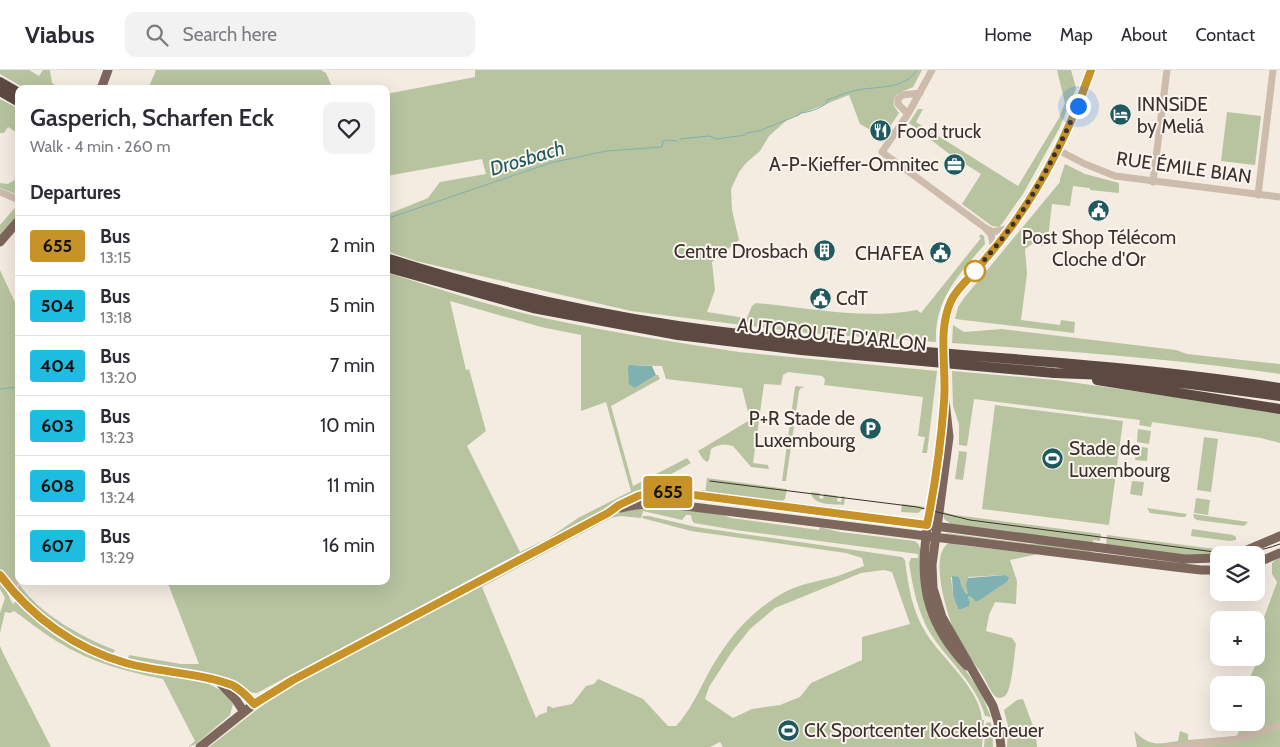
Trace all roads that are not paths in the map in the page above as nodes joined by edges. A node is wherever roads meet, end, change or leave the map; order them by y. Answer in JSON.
{"nodes":[{"id":1,"x":108,"y":70,"type":"edge"},
{"id":2,"x":932,"y":70,"type":"edge"},
{"id":3,"x":1091,"y":70,"type":"edge"},
{"id":4,"x":1167,"y":70,"type":"edge"},
{"id":5,"x":1273,"y":70,"type":"edge"},
{"id":6,"x":0,"y":82,"type":"edge"},
{"id":7,"x":102,"y":85,"type":"edge"},
{"id":8,"x":0,"y":91,"type":"edge"},
{"id":9,"x":15,"y":91,"type":"edge"},
{"id":10,"x":920,"y":92,"type":"junction"},
{"id":11,"x":15,"y":100,"type":"edge"},
{"id":12,"x":908,"y":114,"type":"junction"},
{"id":13,"x":1058,"y":150,"type":"junction"},
{"id":14,"x":1154,"y":182,"type":"junction"},
{"id":15,"x":0,"y":192,"type":"edge"},
{"id":16,"x":1258,"y":195,"type":"junction"},
{"id":17,"x":1280,"y":197,"type":"edge"},
{"id":18,"x":15,"y":198,"type":"edge"},
{"id":19,"x":15,"y":225,"type":"edge"},
{"id":20,"x":984,"y":227,"type":"junction"},
{"id":21,"x":1010,"y":228,"type":"junction"},
{"id":22,"x":0,"y":242,"type":"edge"},
{"id":23,"x":994,"y":249,"type":"junction"},
{"id":24,"x":390,"y":259,"type":"edge"},
{"id":25,"x":390,"y":268,"type":"edge"},
{"id":26,"x":1054,"y":372,"type":"junction"},
{"id":27,"x":1222,"y":380,"type":"junction"},
{"id":28,"x":1280,"y":382,"type":"edge"},
{"id":29,"x":1190,"y":384,"type":"junction"},
{"id":30,"x":1280,"y":388,"type":"edge"},
{"id":31,"x":1280,"y":396,"type":"edge"},
{"id":32,"x":945,"y":400,"type":"junction"},
{"id":33,"x":1280,"y":400,"type":"edge"},
{"id":34,"x":1280,"y":409,"type":"edge"},
{"id":35,"x":608,"y":513,"type":"junction"},
{"id":36,"x":927,"y":525,"type":"junction"},
{"id":37,"x":938,"y":527,"type":"junction"},
{"id":38,"x":926,"y":536,"type":"junction"},
{"id":39,"x":1280,"y":536,"type":"edge"},
{"id":40,"x":936,"y":537,"type":"junction"},
{"id":41,"x":1258,"y":546,"type":"edge"},
{"id":42,"x":1280,"y":553,"type":"edge"},
{"id":43,"x":1210,"y":558,"type":"edge"},
{"id":44,"x":1265,"y":559,"type":"edge"},
{"id":45,"x":1210,"y":569,"type":"edge"},
{"id":46,"x":0,"y":575,"type":"edge"},
{"id":47,"x":15,"y":583,"type":"edge"},
{"id":48,"x":13,"y":592,"type":"junction"},
{"id":49,"x":978,"y":678,"type":"junction"},
{"id":50,"x":218,"y":681,"type":"junction"},
{"id":51,"x":254,"y":704,"type":"junction"},
{"id":52,"x":244,"y":712,"type":"junction"},
{"id":53,"x":1280,"y":725,"type":"edge"},
{"id":54,"x":200,"y":747,"type":"edge"},
{"id":55,"x":1001,"y":747,"type":"edge"},
{"id":56,"x":1168,"y":747,"type":"edge"}],
"edges":[{"from":1,"to":7,"type":"main road"},
{"from":2,"to":10,"type":"street"},
{"from":3,"to":13,"type":"main road"},
{"from":4,"to":14,"type":"street"},
{"from":5,"to":16,"type":"street"},
{"from":6,"to":9,"type":"highway"},
{"from":8,"to":11,"type":"highway"},
{"from":10,"to":12,"type":"street"},
{"from":10,"to":12,"type":"street"},
{"from":12,"to":20,"type":"street"},
{"from":13,"to":14,"type":"street","name":"RUE ÉMILE BIAN"},
{"from":13,"to":21,"type":"main road"},
{"from":14,"to":16,"type":"street","name":"RUE ÉMILE BIAN"},
{"from":15,"to":18,"type":"street"},
{"from":16,"to":17,"type":"street","name":"RUE ÉMILE BIAN"},
{"from":19,"to":22,"type":"main road"},
{"from":20,"to":21,"type":"street"},
{"from":20,"to":23,"type":"street"},
{"from":21,"to":23,"type":"main road"},
{"from":23,"to":32,"type":"main road","bridge":true},
{"from":24,"to":27,"type":"highway","name":"AUTOROUTE D'ARLON"},
{"from":25,"to":26,"type":"highway","name":"AUTOROUTE D'ARLON"},
{"from":26,"to":29,"type":"highway","name":"AUTOROUTE D'ARLON"},
{"from":26,"to":34,"type":"highway"},
{"from":27,"to":28,"type":"highway"},
{"from":27,"to":30,"type":"highway","name":"AUTOROUTE D'ARLON"},
{"from":29,"to":31,"type":"highway","name":"AUTOROUTE D'ARLON"},
{"from":29,"to":33,"type":"highway"},
{"from":32,"to":36,"type":"main road"},
{"from":32,"to":37,"type":"main road"},
{"from":35,"to":36,"type":"main road"},
{"from":35,"to":38,"type":"main road"},
{"from":35,"to":51,"type":"main road"},
{"from":36,"to":37,"type":"main road"},
{"from":36,"to":38,"type":"main road"},
{"from":37,"to":40,"type":"main road"},
{"from":37,"to":43,"type":"main road"},
{"from":38,"to":40,"type":"main road"},
{"from":38,"to":49,"type":"main road"},
{"from":39,"to":41,"type":"main road"},
{"from":40,"to":45,"type":"main road"},
{"from":40,"to":49,"type":"main road"},
{"from":42,"to":44,"type":"main road"},
{"from":46,"to":48,"type":"main road"},
{"from":47,"to":48,"type":"street"},
{"from":48,"to":50,"type":"main road"},
{"from":49,"to":55,"type":"main road"},
{"from":50,"to":51,"type":"main road"},
{"from":50,"to":52,"type":"main road"},
{"from":51,"to":52,"type":"main road"},
{"from":52,"to":54,"type":"main road"},
{"from":53,"to":56,"type":"street"}]}
